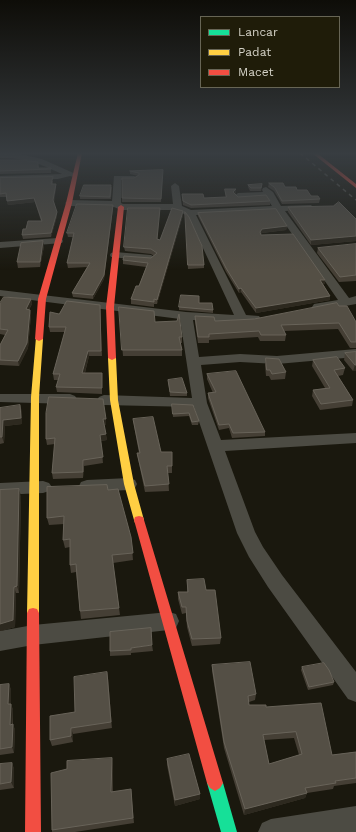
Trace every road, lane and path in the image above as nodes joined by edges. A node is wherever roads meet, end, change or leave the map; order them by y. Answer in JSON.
{"nodes":[{"id":1,"x":70,"y":192,"type":"edge"},
{"id":2,"x":117,"y":192,"type":"edge"},
{"id":3,"x":176,"y":192,"type":"edge"},
{"id":4,"x":238,"y":196,"type":"edge"},
{"id":5,"x":69,"y":203,"type":"junction"},
{"id":6,"x":118,"y":206,"type":"junction"},
{"id":7,"x":178,"y":207,"type":"junction"},
{"id":8,"x":317,"y":207,"type":"edge"},
{"id":9,"x":280,"y":209,"type":"junction"},
{"id":10,"x":189,"y":213,"type":"junction"},
{"id":11,"x":296,"y":233,"type":"junction"},
{"id":12,"x":281,"y":235,"type":"edge"},
{"id":13,"x":58,"y":241,"type":"junction"},
{"id":14,"x":0,"y":245,"type":"edge"},
{"id":15,"x":321,"y":249,"type":"edge"},
{"id":16,"x":307,"y":250,"type":"junction"},
{"id":17,"x":115,"y":255,"type":"junction"},
{"id":18,"x":152,"y":258,"type":"edge"},
{"id":19,"x":1,"y":294,"type":"edge"},
{"id":20,"x":42,"y":299,"type":"junction"},
{"id":21,"x":351,"y":301,"type":"edge"},
{"id":22,"x":110,"y":306,"type":"junction"},
{"id":23,"x":308,"y":309,"type":"edge"},
{"id":24,"x":186,"y":316,"type":"junction"},
{"id":25,"x":264,"y":317,"type":"edge"},
{"id":26,"x":242,"y":320,"type":"junction"},
{"id":27,"x":356,"y":353,"type":"edge"},
{"id":28,"x":193,"y":361,"type":"junction"},
{"id":29,"x":0,"y":398,"type":"edge"},
{"id":30,"x":35,"y":398,"type":"junction"},
{"id":31,"x":114,"y":400,"type":"junction"},
{"id":32,"x":200,"y":403,"type":"junction"},
{"id":33,"x":356,"y":438,"type":"edge"},
{"id":34,"x":216,"y":446,"type":"junction"},
{"id":35,"x":128,"y":484,"type":"junction"},
{"id":36,"x":35,"y":488,"type":"junction"},
{"id":37,"x":0,"y":490,"type":"edge"},
{"id":38,"x":169,"y":621,"type":"junction"},
{"id":39,"x":32,"y":635,"type":"junction"},
{"id":40,"x":0,"y":641,"type":"edge"},
{"id":41,"x":356,"y":691,"type":"edge"},
{"id":42,"x":356,"y":819,"type":"edge"},
{"id":43,"x":33,"y":832,"type":"edge"},
{"id":44,"x":229,"y":832,"type":"edge"},
{"id":45,"x":271,"y":832,"type":"edge"}],
"edges":[{"from":1,"to":5,"type":"main road"},
{"from":2,"to":6,"type":"street"},
{"from":3,"to":7,"type":"street"},
{"from":4,"to":9,"type":"street"},
{"from":5,"to":6,"type":"street"},
{"from":5,"to":13,"type":"main road"},
{"from":6,"to":7,"type":"street"},
{"from":6,"to":17,"type":"main road"},
{"from":7,"to":10,"type":"street"},
{"from":8,"to":9,"type":"street"},
{"from":9,"to":10,"type":"street"},
{"from":9,"to":11,"type":"street"},
{"from":10,"to":26,"type":"street"},
{"from":11,"to":12,"type":"street"},
{"from":11,"to":16,"type":"street"},
{"from":13,"to":14,"type":"street"},
{"from":13,"to":20,"type":"main road"},
{"from":15,"to":16,"type":"street"},
{"from":16,"to":21,"type":"street"},
{"from":17,"to":18,"type":"street"},
{"from":17,"to":22,"type":"main road"},
{"from":19,"to":20,"type":"street"},
{"from":20,"to":22,"type":"street"},
{"from":20,"to":30,"type":"main road"},
{"from":21,"to":23,"type":"street"},
{"from":22,"to":24,"type":"street"},
{"from":22,"to":31,"type":"main road"},
{"from":24,"to":26,"type":"street"},
{"from":24,"to":28,"type":"street"},
{"from":25,"to":26,"type":"street"},
{"from":27,"to":28,"type":"street"},
{"from":28,"to":32,"type":"street"},
{"from":29,"to":30,"type":"street"},
{"from":30,"to":31,"type":"street"},
{"from":30,"to":36,"type":"main road"},
{"from":31,"to":32,"type":"street"},
{"from":31,"to":35,"type":"main road"},
{"from":32,"to":34,"type":"street"},
{"from":33,"to":34,"type":"street"},
{"from":34,"to":41,"type":"street"},
{"from":35,"to":36,"type":"street"},
{"from":35,"to":38,"type":"main road"},
{"from":36,"to":37,"type":"street"},
{"from":36,"to":39,"type":"main road"},
{"from":38,"to":39,"type":"street"},
{"from":38,"to":44,"type":"main road"},
{"from":39,"to":40,"type":"street"},
{"from":39,"to":43,"type":"main road"},
{"from":42,"to":45,"type":"street"}]}
